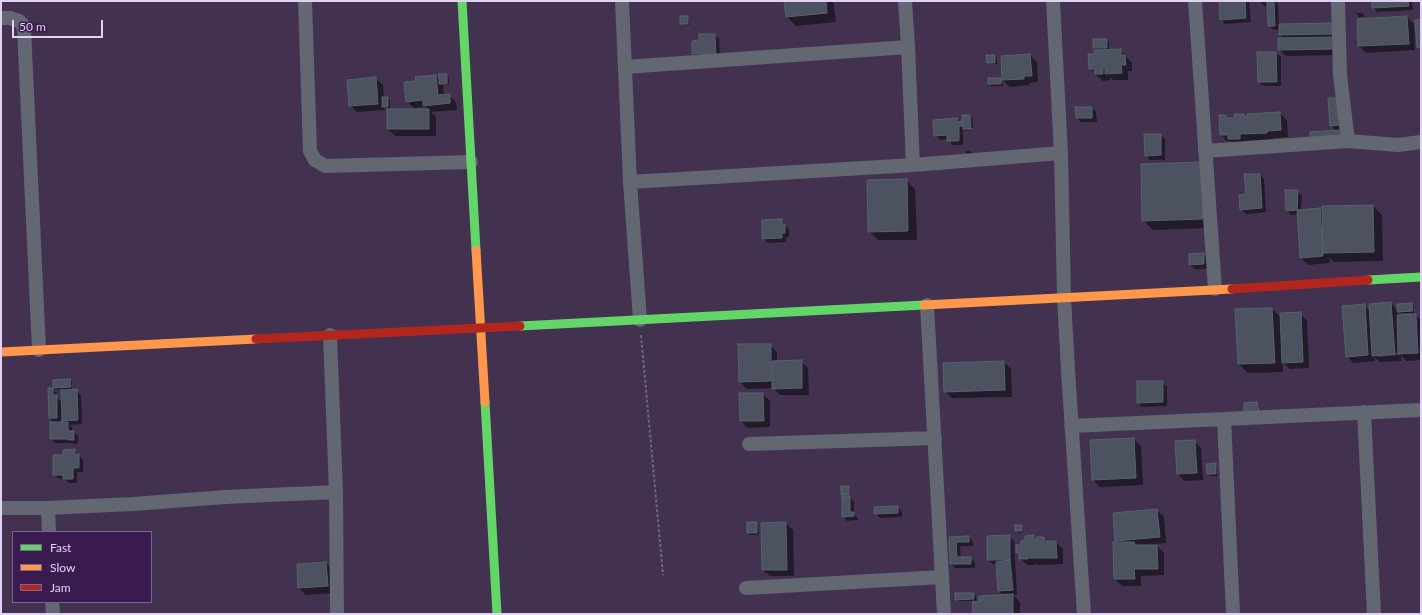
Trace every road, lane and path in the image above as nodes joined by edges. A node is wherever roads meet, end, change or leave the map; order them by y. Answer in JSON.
{"nodes":[{"id":1,"x":305,"y":1,"type":"edge"},
{"id":2,"x":462,"y":1,"type":"edge"},
{"id":3,"x":622,"y":1,"type":"edge"},
{"id":4,"x":904,"y":1,"type":"edge"},
{"id":5,"x":1053,"y":1,"type":"edge"},
{"id":6,"x":1195,"y":1,"type":"edge"},
{"id":7,"x":1338,"y":1,"type":"edge"},
{"id":8,"x":1,"y":18,"type":"edge"},
{"id":9,"x":908,"y":47,"type":"junction"},
{"id":10,"x":625,"y":67,"type":"junction"},
{"id":11,"x":1348,"y":141,"type":"junction"},
{"id":12,"x":1421,"y":142,"type":"edge"},
{"id":13,"x":1205,"y":151,"type":"junction"},
{"id":14,"x":1061,"y":154,"type":"junction"},
{"id":15,"x":471,"y":162,"type":"junction"},
{"id":16,"x":913,"y":165,"type":"junction"},
{"id":17,"x":630,"y":182,"type":"junction"},
{"id":18,"x":1421,"y":277,"type":"edge"},
{"id":19,"x":1214,"y":289,"type":"junction"},
{"id":20,"x":1064,"y":298,"type":"junction"},
{"id":21,"x":927,"y":305,"type":"junction"},
{"id":22,"x":640,"y":320,"type":"junction"},
{"id":23,"x":481,"y":328,"type":"junction"},
{"id":24,"x":330,"y":335,"type":"junction"},
{"id":25,"x":39,"y":350,"type":"junction"},
{"id":26,"x":1,"y":352,"type":"edge"},
{"id":27,"x":1421,"y":410,"type":"edge"},
{"id":28,"x":1364,"y":412,"type":"junction"},
{"id":29,"x":1224,"y":419,"type":"junction"},
{"id":30,"x":1071,"y":426,"type":"junction"},
{"id":31,"x":935,"y":438,"type":"junction"},
{"id":32,"x":749,"y":444,"type":"dead end"},
{"id":33,"x":336,"y":492,"type":"junction"},
{"id":34,"x":1,"y":508,"type":"edge"},
{"id":35,"x":48,"y":508,"type":"junction"},
{"id":36,"x":49,"y":531,"type":"edge"},
{"id":37,"x":663,"y":575,"type":"dead end"},
{"id":38,"x":942,"y":577,"type":"junction"},
{"id":39,"x":746,"y":588,"type":"dead end"},
{"id":40,"x":52,"y":603,"type":"edge"},
{"id":41,"x":53,"y":614,"type":"edge"},
{"id":42,"x":338,"y":614,"type":"edge"},
{"id":43,"x":497,"y":614,"type":"edge"},
{"id":44,"x":944,"y":614,"type":"edge"},
{"id":45,"x":1084,"y":614,"type":"edge"},
{"id":46,"x":1233,"y":614,"type":"edge"},
{"id":47,"x":1374,"y":614,"type":"edge"}],
"edges":[{"from":1,"to":15,"type":"street"},
{"from":2,"to":15,"type":"street"},
{"from":3,"to":10,"type":"street"},
{"from":4,"to":9,"type":"street"},
{"from":5,"to":14,"type":"street"},
{"from":6,"to":13,"type":"street"},
{"from":7,"to":11,"type":"street"},
{"from":8,"to":25,"type":"street"},
{"from":9,"to":10,"type":"street"},
{"from":9,"to":16,"type":"street"},
{"from":10,"to":17,"type":"street"},
{"from":11,"to":12,"type":"street"},
{"from":11,"to":13,"type":"street"},
{"from":13,"to":19,"type":"street"},
{"from":14,"to":16,"type":"street"},
{"from":14,"to":20,"type":"street"},
{"from":15,"to":23,"type":"street"},
{"from":16,"to":17,"type":"street"},
{"from":17,"to":22,"type":"street"},
{"from":18,"to":19,"type":"street"},
{"from":19,"to":20,"type":"street"},
{"from":20,"to":21,"type":"street"},
{"from":20,"to":30,"type":"street"},
{"from":21,"to":22,"type":"street"},
{"from":21,"to":31,"type":"street"},
{"from":22,"to":23,"type":"street"},
{"from":22,"to":37,"type":"path"},
{"from":23,"to":24,"type":"street"},
{"from":23,"to":43,"type":"street"},
{"from":24,"to":25,"type":"street"},
{"from":24,"to":33,"type":"street"},
{"from":25,"to":26,"type":"street"},
{"from":27,"to":28,"type":"street"},
{"from":28,"to":29,"type":"street"},
{"from":28,"to":47,"type":"street"},
{"from":29,"to":30,"type":"street"},
{"from":29,"to":46,"type":"street"},
{"from":30,"to":45,"type":"street"},
{"from":31,"to":32,"type":"street"},
{"from":31,"to":38,"type":"street"},
{"from":33,"to":35,"type":"street"},
{"from":33,"to":42,"type":"street"},
{"from":34,"to":35,"type":"street"},
{"from":35,"to":36,"type":"street"},
{"from":38,"to":39,"type":"street"},
{"from":38,"to":44,"type":"street"},
{"from":40,"to":41,"type":"street"}]}
